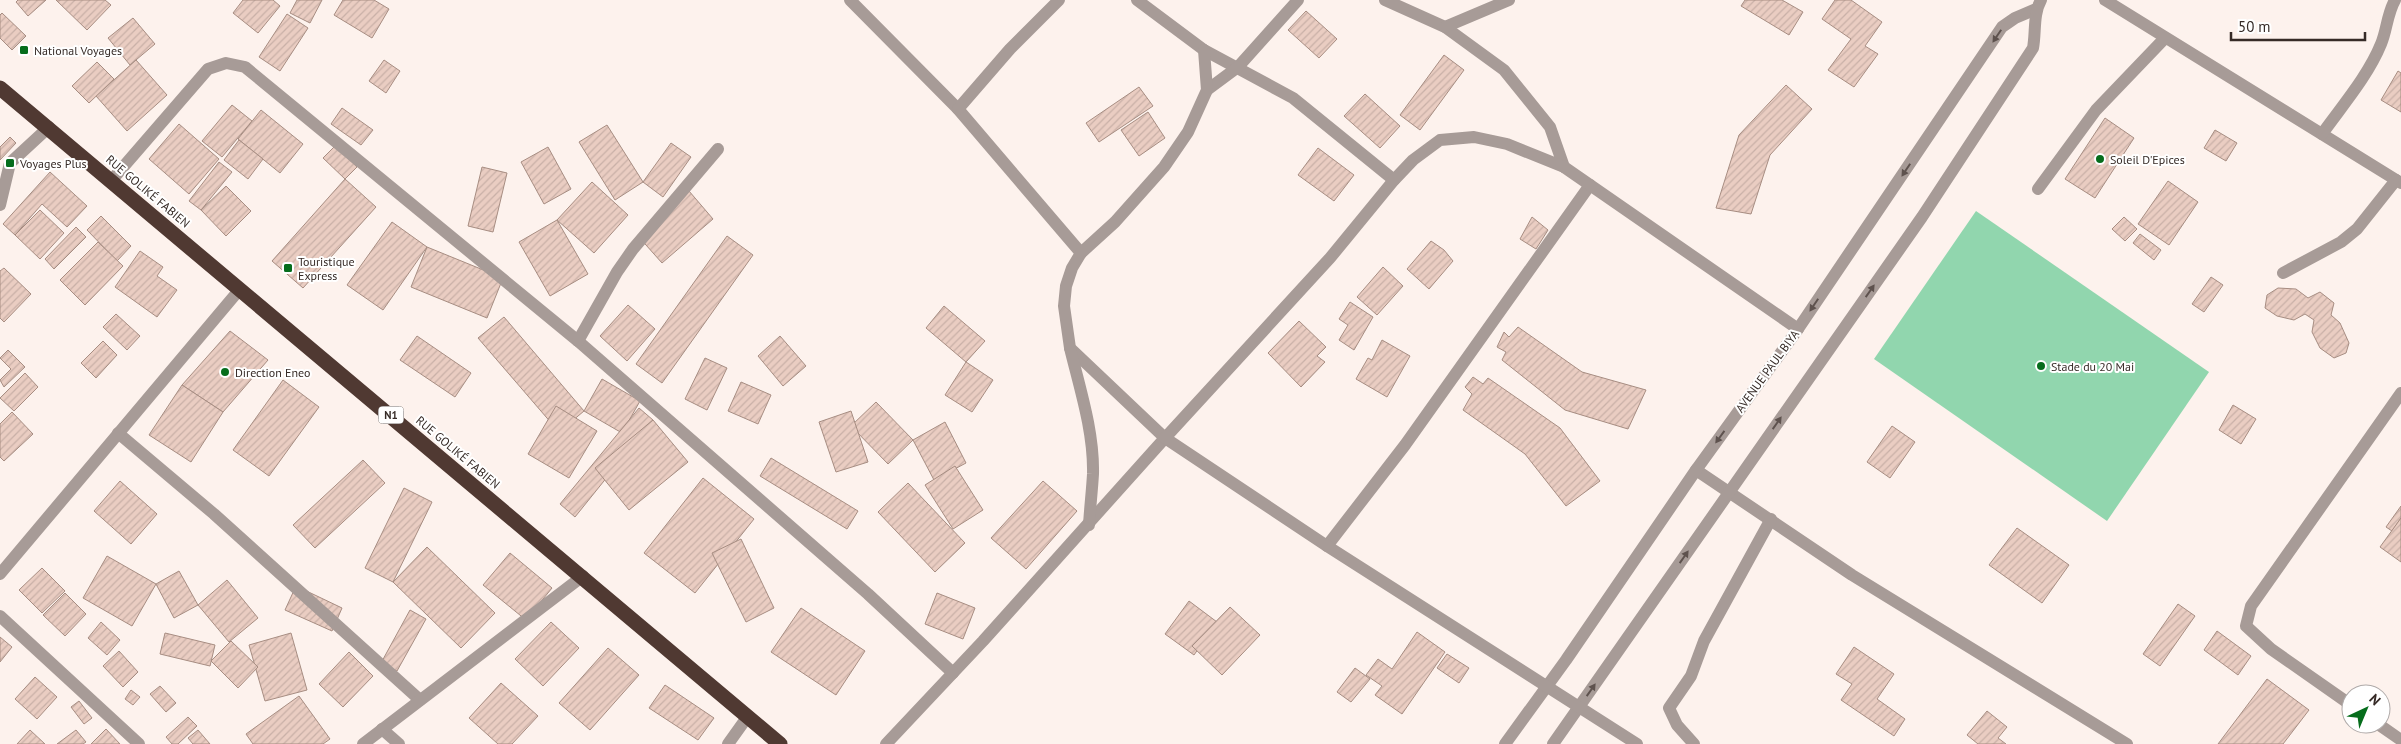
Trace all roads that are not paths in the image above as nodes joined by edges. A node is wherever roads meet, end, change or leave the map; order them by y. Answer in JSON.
{"nodes":[{"id":1,"x":850,"y":0,"type":"edge"},
{"id":2,"x":1059,"y":0,"type":"edge"},
{"id":3,"x":1138,"y":0,"type":"edge"},
{"id":4,"x":1298,"y":0,"type":"edge"},
{"id":5,"x":1384,"y":0,"type":"edge"},
{"id":6,"x":1509,"y":0,"type":"edge"},
{"id":7,"x":2105,"y":0,"type":"edge"},
{"id":8,"x":2395,"y":0,"type":"edge"},
{"id":9,"x":2038,"y":4,"type":"edge"},
{"id":10,"x":1445,"y":27,"type":"junction"},
{"id":11,"x":2165,"y":38,"type":"junction"},
{"id":12,"x":1204,"y":50,"type":"junction"},
{"id":13,"x":1238,"y":67,"type":"junction"},
{"id":14,"x":0,"y":88,"type":"edge"},
{"id":15,"x":1207,"y":90,"type":"junction"},
{"id":16,"x":958,"y":109,"type":"junction"},
{"id":17,"x":48,"y":127,"type":"junction"},
{"id":18,"x":2322,"y":134,"type":"junction"},
{"id":19,"x":718,"y":149,"type":"dead end"},
{"id":20,"x":1564,"y":167,"type":"junction"},
{"id":21,"x":1394,"y":180,"type":"junction"},
{"id":22,"x":111,"y":181,"type":"junction"},
{"id":23,"x":2399,"y":182,"type":"edge"},
{"id":24,"x":1590,"y":186,"type":"junction"},
{"id":25,"x":2038,"y":189,"type":"dead end"},
{"id":26,"x":0,"y":206,"type":"edge"},
{"id":27,"x":1081,"y":253,"type":"junction"},
{"id":28,"x":2283,"y":273,"type":"dead end"},
{"id":29,"x":240,"y":289,"type":"junction"},
{"id":30,"x":1798,"y":329,"type":"junction"},
{"id":31,"x":578,"y":340,"type":"junction"},
{"id":32,"x":1070,"y":348,"type":"junction"},
{"id":33,"x":2401,"y":393,"type":"edge"},
{"id":34,"x":118,"y":433,"type":"junction"},
{"id":35,"x":1165,"y":438,"type":"junction"},
{"id":36,"x":1696,"y":470,"type":"junction"},
{"id":37,"x":1728,"y":493,"type":"junction"},
{"id":38,"x":1772,"y":519,"type":"junction"},
{"id":39,"x":1089,"y":524,"type":"junction"},
{"id":40,"x":1327,"y":546,"type":"junction"},
{"id":41,"x":0,"y":574,"type":"edge"},
{"id":42,"x":583,"y":576,"type":"junction"},
{"id":43,"x":0,"y":616,"type":"edge"},
{"id":44,"x":953,"y":673,"type":"junction"},
{"id":45,"x":1547,"y":685,"type":"junction"},
{"id":46,"x":2341,"y":698,"type":"edge"},
{"id":47,"x":420,"y":700,"type":"junction"},
{"id":48,"x":1580,"y":706,"type":"junction"},
{"id":49,"x":748,"y":716,"type":"junction"},
{"id":50,"x":382,"y":729,"type":"junction"},
{"id":51,"x":139,"y":744,"type":"edge"},
{"id":52,"x":363,"y":744,"type":"edge"},
{"id":53,"x":399,"y":744,"type":"edge"},
{"id":54,"x":728,"y":744,"type":"edge"},
{"id":55,"x":780,"y":744,"type":"edge"},
{"id":56,"x":886,"y":744,"type":"edge"},
{"id":57,"x":1505,"y":744,"type":"edge"},
{"id":58,"x":1553,"y":744,"type":"edge"},
{"id":59,"x":1637,"y":744,"type":"edge"},
{"id":60,"x":1694,"y":744,"type":"edge"},
{"id":61,"x":2127,"y":744,"type":"edge"}],
"edges":[{"from":1,"to":16,"type":"street"},
{"from":2,"to":16,"type":"street"},
{"from":3,"to":12,"type":"street"},
{"from":4,"to":13,"type":"street"},
{"from":5,"to":10,"type":"street"},
{"from":6,"to":10,"type":"street"},
{"from":7,"to":11,"type":"street"},
{"from":8,"to":18,"type":"street"},
{"from":9,"to":30,"type":"street","name":"AVENUE PAUL BIYA","one_way":true},
{"from":37,"to":9,"type":"street","one_way":true},
{"from":10,"to":20,"type":"street"},
{"from":11,"to":18,"type":"street"},
{"from":11,"to":25,"type":"street"},
{"from":12,"to":13,"type":"street"},
{"from":12,"to":15,"type":"street"},
{"from":13,"to":15,"type":"street"},
{"from":13,"to":21,"type":"street"},
{"from":14,"to":17,"type":"highway","name":"RUE GOLIKÉ FABIEN","number":"N1"},
{"from":15,"to":27,"type":"street"},
{"from":16,"to":27,"type":"street"},
{"from":17,"to":22,"type":"highway","name":"RUE GOLIKÉ FABIEN","number":"N1"},
{"from":17,"to":26,"type":"street"},
{"from":18,"to":23,"type":"street"},
{"from":19,"to":31,"type":"street"},
{"from":20,"to":21,"type":"street"},
{"from":20,"to":24,"type":"street"},
{"from":21,"to":35,"type":"street"},
{"from":22,"to":29,"type":"highway","name":"RUE GOLIKÉ FABIEN","number":"N1"},
{"from":22,"to":31,"type":"street"},
{"from":23,"to":28,"type":"street"},
{"from":24,"to":30,"type":"street"},
{"from":24,"to":40,"type":"street"},
{"from":27,"to":32,"type":"street"},
{"from":29,"to":34,"type":"street"},
{"from":29,"to":42,"type":"highway","name":"RUE GOLIKÉ FABIEN","number":"N1"},
{"from":30,"to":36,"type":"street","name":"AVENUE PAUL BIYA","one_way":true},
{"from":31,"to":44,"type":"street"},
{"from":32,"to":35,"type":"street"},
{"from":32,"to":39,"type":"street"},
{"from":33,"to":46,"type":"street"},
{"from":34,"to":41,"type":"street"},
{"from":34,"to":47,"type":"street"},
{"from":35,"to":39,"type":"street"},
{"from":35,"to":40,"type":"street"},
{"from":36,"to":37,"type":"street"},
{"from":36,"to":45,"type":"street","name":"AVENUE PAUL BIYA"},
{"from":37,"to":38,"type":"street"},
{"from":48,"to":37,"type":"street","one_way":true},
{"from":38,"to":60,"type":"street"},
{"from":38,"to":61,"type":"street"},
{"from":39,"to":44,"type":"street"},
{"from":40,"to":45,"type":"street"},
{"from":42,"to":47,"type":"street"},
{"from":42,"to":49,"type":"highway","name":"RUE GOLIKÉ FABIEN","number":"N1"},
{"from":43,"to":51,"type":"street"},
{"from":44,"to":56,"type":"street"},
{"from":45,"to":48,"type":"street"},
{"from":45,"to":57,"type":"street","name":"AVENUE PAUL BIYA"},
{"from":47,"to":50,"type":"street"},
{"from":48,"to":58,"type":"street"},
{"from":48,"to":59,"type":"street"},
{"from":49,"to":54,"type":"street"},
{"from":49,"to":55,"type":"highway","name":"RUE GOLIKÉ FABIEN","number":"N1"},
{"from":50,"to":52,"type":"street"},
{"from":50,"to":53,"type":"street"}]}
